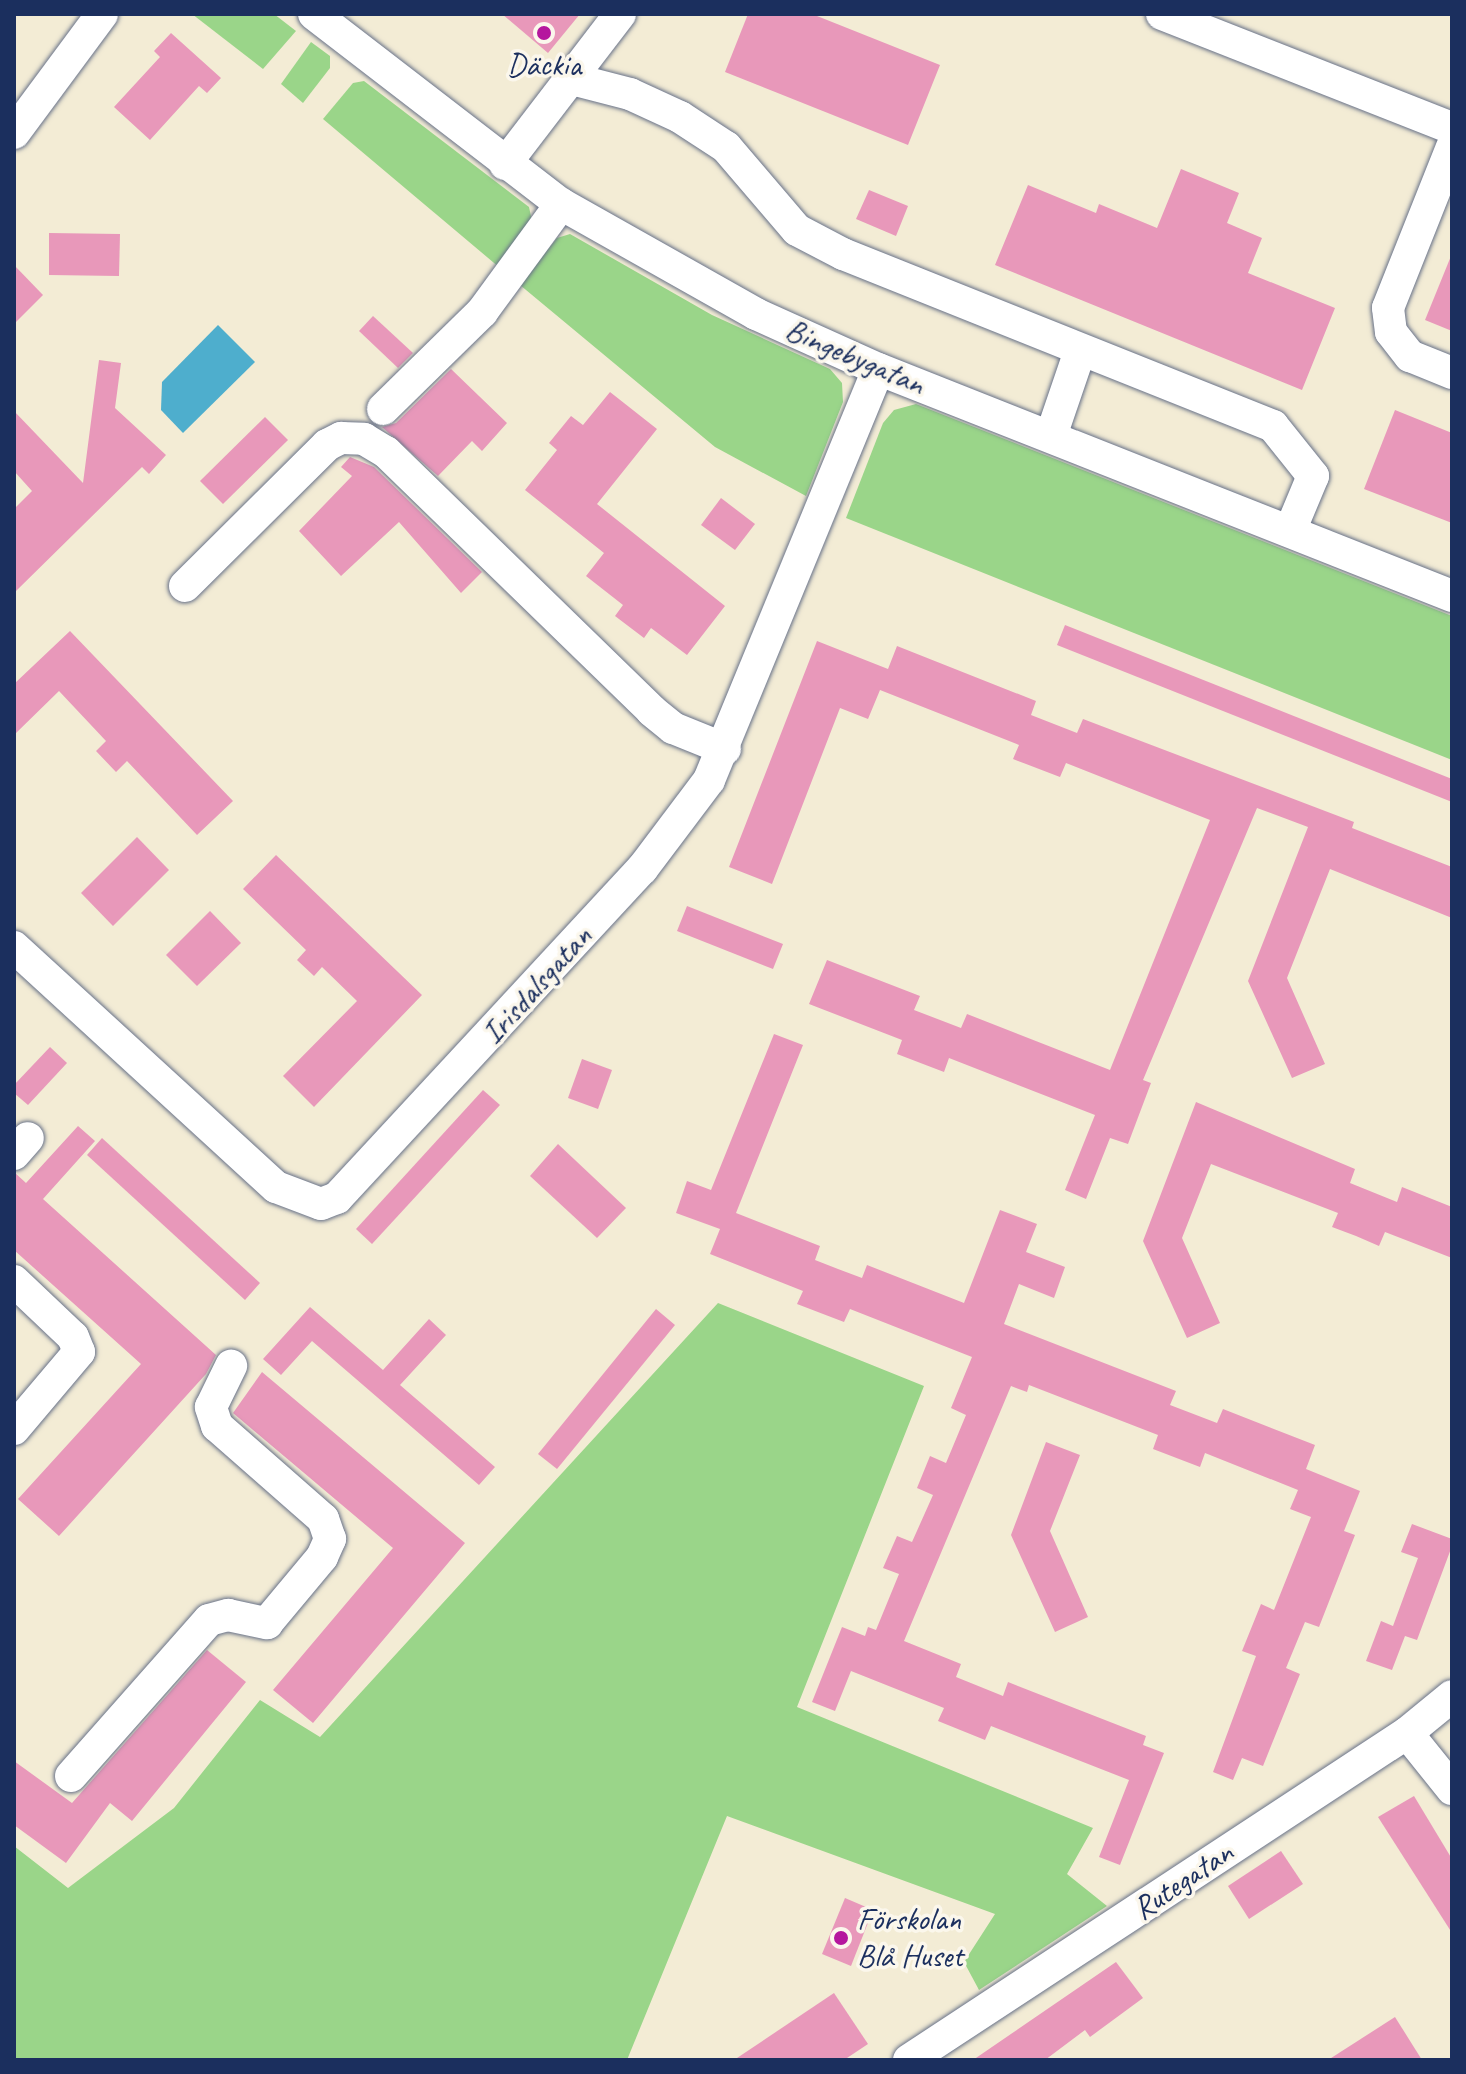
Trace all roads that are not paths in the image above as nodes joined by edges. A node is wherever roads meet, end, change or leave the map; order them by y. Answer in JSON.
{"nodes":[{"id":1,"x":102,"y":14,"type":"edge"},
{"id":2,"x":314,"y":14,"type":"edge"},
{"id":3,"x":620,"y":14,"type":"edge"},
{"id":4,"x":1162,"y":14,"type":"edge"},
{"id":5,"x":568,"y":78,"type":"junction"},
{"id":6,"x":1452,"y":128,"type":"edge"},
{"id":7,"x":14,"y":133,"type":"edge"},
{"id":8,"x":1452,"y":147,"type":"edge"},
{"id":9,"x":505,"y":164,"type":"junction"},
{"id":10,"x":561,"y":204,"type":"junction"},
{"id":11,"x":1080,"y":351,"type":"junction"},
{"id":12,"x":878,"y":369,"type":"junction"},
{"id":13,"x":1452,"y":373,"type":"edge"},
{"id":14,"x":383,"y":409,"type":"dead end"},
{"id":15,"x":1051,"y":436,"type":"junction"},
{"id":16,"x":1290,"y":531,"type":"junction"},
{"id":17,"x":185,"y":586,"type":"dead end"},
{"id":18,"x":1452,"y":596,"type":"edge"},
{"id":19,"x":725,"y":749,"type":"junction"},
{"id":20,"x":14,"y":947,"type":"edge"},
{"id":21,"x":14,"y":1281,"type":"edge"},
{"id":22,"x":231,"y":1366,"type":"dead end"},
{"id":23,"x":14,"y":1429,"type":"edge"},
{"id":24,"x":1452,"y":1696,"type":"edge"},
{"id":25,"x":1407,"y":1733,"type":"junction"},
{"id":26,"x":71,"y":1776,"type":"dead end"},
{"id":27,"x":1452,"y":1789,"type":"edge"},
{"id":28,"x":909,"y":2060,"type":"edge"}],
"edges":[{"from":1,"to":7,"type":"street"},
{"from":2,"to":9,"type":"street","name":"Bingebygatan"},
{"from":3,"to":5,"type":"street"},
{"from":4,"to":6,"type":"street"},
{"from":5,"to":9,"type":"street"},
{"from":5,"to":11,"type":"street"},
{"from":8,"to":13,"type":"street"},
{"from":9,"to":10,"type":"street","name":"Bingebygatan"},
{"from":10,"to":12,"type":"street","name":"Bingebygatan"},
{"from":10,"to":14,"type":"street"},
{"from":11,"to":15,"type":"street"},
{"from":11,"to":16,"type":"street"},
{"from":12,"to":15,"type":"street","name":"Bingebygatan"},
{"from":12,"to":19,"type":"street","name":"Irisdalsgatan"},
{"from":15,"to":16,"type":"street","name":"Bingebygatan"},
{"from":16,"to":18,"type":"street","name":"Bingebygatan"},
{"from":17,"to":19,"type":"street"},
{"from":19,"to":20,"type":"street","name":"Irisdalsgatan"},
{"from":21,"to":23,"type":"street"},
{"from":22,"to":26,"type":"street"},
{"from":24,"to":25,"type":"street","name":"Rutegatan"},
{"from":25,"to":27,"type":"street"},
{"from":25,"to":28,"type":"street","name":"Rutegatan"}]}
